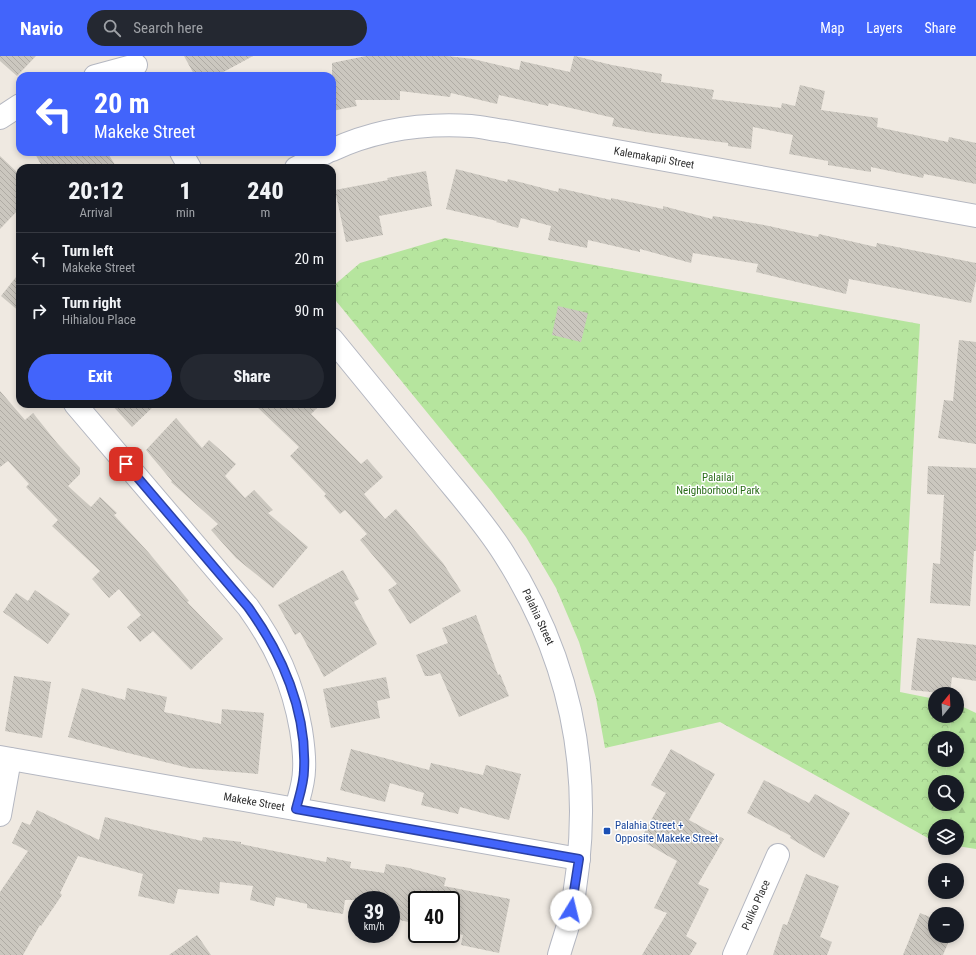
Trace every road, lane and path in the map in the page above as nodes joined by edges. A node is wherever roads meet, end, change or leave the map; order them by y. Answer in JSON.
{"nodes":[{"id":1,"x":136,"y":66,"type":"edge"},
{"id":2,"x":111,"y":72,"type":"edge"},
{"id":3,"x":16,"y":108,"type":"edge"},
{"id":4,"x":0,"y":118,"type":"edge"},
{"id":5,"x":336,"y":149,"type":"edge"},
{"id":6,"x":319,"y":156,"type":"edge"},
{"id":7,"x":304,"y":164,"type":"edge"},
{"id":8,"x":976,"y":216,"type":"edge"},
{"id":9,"x":336,"y":344,"type":"edge"},
{"id":10,"x":78,"y":408,"type":"edge"},
{"id":11,"x":5,"y":758,"type":"edge"},
{"id":12,"x":296,"y":809,"type":"junction"},
{"id":13,"x":0,"y":815,"type":"edge"},
{"id":14,"x":778,"y":855,"type":"dead end"},
{"id":15,"x":579,"y":859,"type":"junction"},
{"id":16,"x":558,"y":955,"type":"edge"},
{"id":17,"x":734,"y":955,"type":"edge"}],
"edges":[{"from":1,"to":2,"type":"street"},
{"from":3,"to":4,"type":"street"},
{"from":5,"to":8,"type":"street","name":"Kalemakapii Street"},
{"from":6,"to":7,"type":"street"},
{"from":9,"to":15,"type":"street","name":"Palahia Street"},
{"from":10,"to":12,"type":"street"},
{"from":11,"to":12,"type":"street","name":"Makeke Street"},
{"from":11,"to":13,"type":"street"},
{"from":12,"to":15,"type":"street","name":"Makeke Street"},
{"from":14,"to":17,"type":"street","name":"Puliko Place"},
{"from":15,"to":16,"type":"street","name":"Palahia Street"}]}
